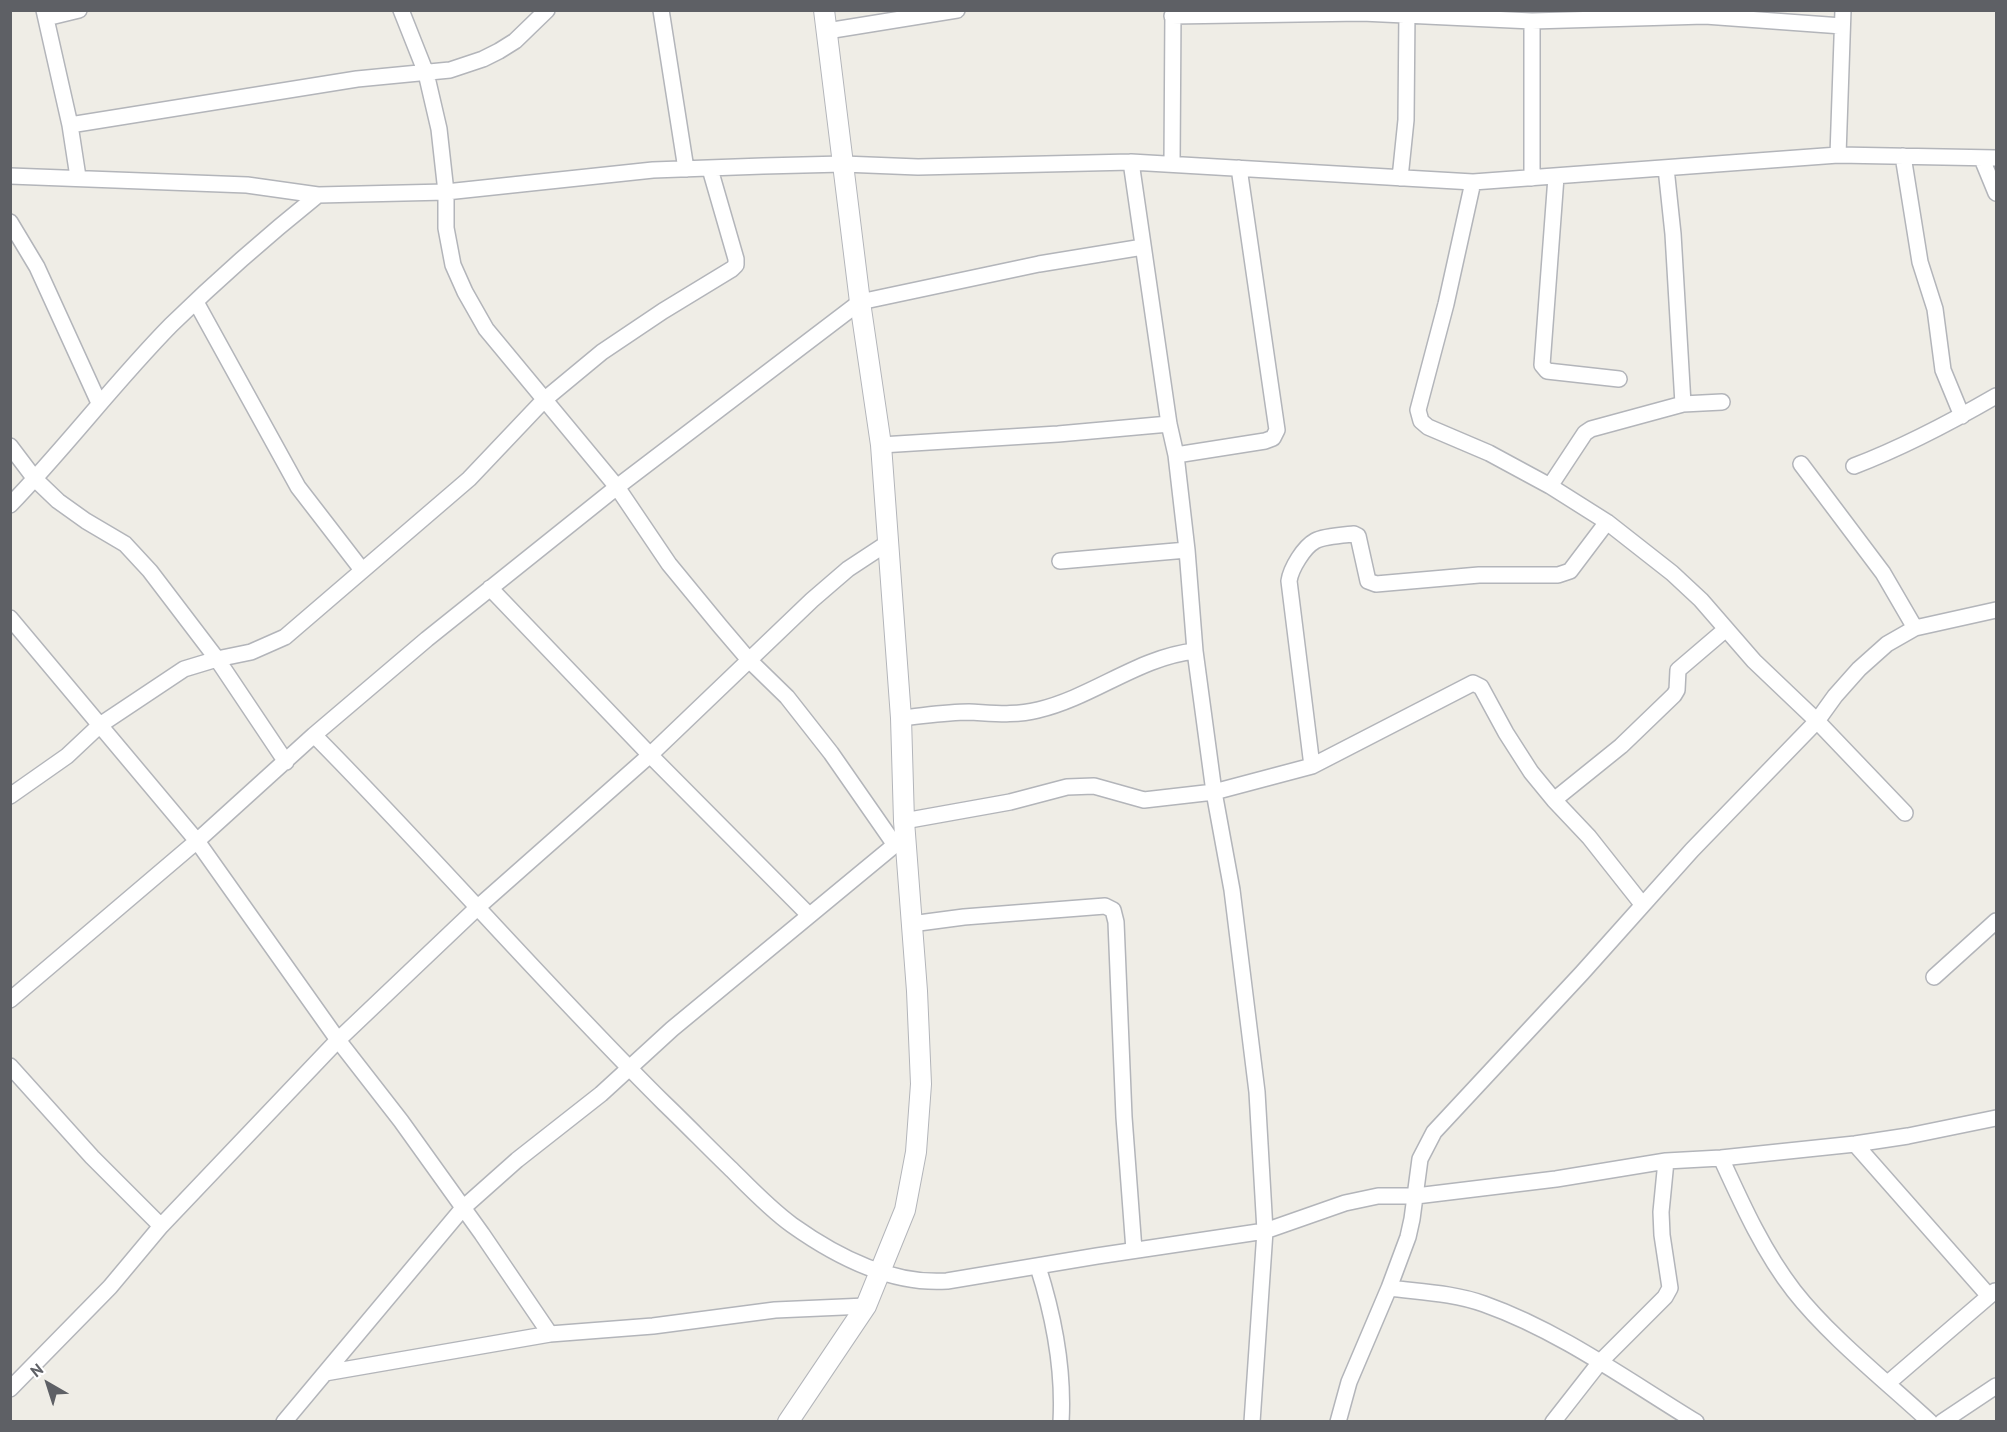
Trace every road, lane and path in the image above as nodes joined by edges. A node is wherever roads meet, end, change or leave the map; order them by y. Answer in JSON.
{"nodes":[{"id":1,"x":79,"y":10,"type":"edge"},
{"id":2,"x":401,"y":10,"type":"edge"},
{"id":3,"x":547,"y":10,"type":"edge"},
{"id":4,"x":661,"y":10,"type":"edge"},
{"id":5,"x":824,"y":10,"type":"edge"},
{"id":6,"x":957,"y":10,"type":"edge"},
{"id":7,"x":1173,"y":13,"type":"edge"},
{"id":8,"x":1407,"y":13,"type":"edge"},
{"id":9,"x":45,"y":14,"type":"edge"},
{"id":10,"x":1842,"y":18,"type":"edge"},
{"id":11,"x":1532,"y":21,"type":"junction"},
{"id":12,"x":827,"y":31,"type":"junction"},
{"id":13,"x":426,"y":73,"type":"junction"},
{"id":14,"x":70,"y":125,"type":"junction"},
{"id":15,"x":1838,"y":155,"type":"junction"},
{"id":16,"x":1903,"y":156,"type":"junction"},
{"id":17,"x":1989,"y":159,"type":"edge"},
{"id":18,"x":1131,"y":162,"type":"junction"},
{"id":19,"x":843,"y":164,"type":"junction"},
{"id":20,"x":1172,"y":164,"type":"junction"},
{"id":21,"x":1239,"y":168,"type":"junction"},
{"id":22,"x":1666,"y":168,"type":"junction"},
{"id":23,"x":710,"y":169,"type":"junction"},
{"id":24,"x":686,"y":170,"type":"junction"},
{"id":25,"x":10,"y":176,"type":"edge"},
{"id":26,"x":78,"y":177,"type":"junction"},
{"id":27,"x":1556,"y":177,"type":"junction"},
{"id":28,"x":1400,"y":178,"type":"junction"},
{"id":29,"x":1532,"y":178,"type":"junction"},
{"id":30,"x":1473,"y":182,"type":"junction"},
{"id":31,"x":446,"y":192,"type":"junction"},
{"id":32,"x":1996,"y":193,"type":"edge"},
{"id":33,"x":318,"y":195,"type":"junction"},
{"id":34,"x":10,"y":222,"type":"edge"},
{"id":35,"x":1143,"y":248,"type":"junction"},
{"id":36,"x":196,"y":302,"type":"junction"},
{"id":37,"x":860,"y":302,"type":"junction"},
{"id":38,"x":1619,"y":379,"type":"dead end"},
{"id":39,"x":1996,"y":396,"type":"edge"},
{"id":40,"x":544,"y":400,"type":"junction"},
{"id":41,"x":1722,"y":402,"type":"dead end"},
{"id":42,"x":99,"y":403,"type":"junction"},
{"id":43,"x":1683,"y":404,"type":"junction"},
{"id":44,"x":1962,"y":416,"type":"junction"},
{"id":45,"x":1169,"y":424,"type":"junction"},
{"id":46,"x":881,"y":445,"type":"junction"},
{"id":47,"x":10,"y":446,"type":"edge"},
{"id":48,"x":1176,"y":455,"type":"junction"},
{"id":49,"x":1801,"y":464,"type":"dead end"},
{"id":50,"x":1854,"y":466,"type":"dead end"},
{"id":51,"x":35,"y":479,"type":"junction"},
{"id":52,"x":1550,"y":486,"type":"junction"},
{"id":53,"x":617,"y":487,"type":"junction"},
{"id":54,"x":10,"y":506,"type":"edge"},
{"id":55,"x":1607,"y":522,"type":"junction"},
{"id":56,"x":889,"y":542,"type":"junction"},
{"id":57,"x":1187,"y":550,"type":"junction"},
{"id":58,"x":1060,"y":561,"type":"dead end"},
{"id":59,"x":362,"y":570,"type":"junction"},
{"id":60,"x":490,"y":588,"type":"junction"},
{"id":61,"x":1996,"y":610,"type":"edge"},
{"id":62,"x":10,"y":618,"type":"edge"},
{"id":63,"x":1916,"y":628,"type":"junction"},
{"id":64,"x":1726,"y":629,"type":"junction"},
{"id":65,"x":1195,"y":651,"type":"junction"},
{"id":66,"x":217,"y":659,"type":"junction"},
{"id":67,"x":749,"y":660,"type":"junction"},
{"id":68,"x":901,"y":718,"type":"junction"},
{"id":69,"x":1817,"y":721,"type":"junction"},
{"id":70,"x":100,"y":725,"type":"junction"},
{"id":71,"x":314,"y":735,"type":"junction"},
{"id":72,"x":650,"y":755,"type":"junction"},
{"id":73,"x":286,"y":762,"type":"junction"},
{"id":74,"x":1312,"y":766,"type":"junction"},
{"id":75,"x":1214,"y":792,"type":"junction"},
{"id":76,"x":10,"y":796,"type":"edge"},
{"id":77,"x":1554,"y":800,"type":"junction"},
{"id":78,"x":1905,"y":813,"type":"dead end"},
{"id":79,"x":901,"y":834,"type":"junction"},
{"id":80,"x":197,"y":841,"type":"junction"},
{"id":81,"x":1642,"y":904,"type":"junction"},
{"id":82,"x":478,"y":907,"type":"junction"},
{"id":83,"x":809,"y":915,"type":"junction"},
{"id":84,"x":1996,"y":921,"type":"edge"},
{"id":85,"x":911,"y":924,"type":"junction"},
{"id":86,"x":1934,"y":977,"type":"dead end"},
{"id":87,"x":10,"y":1000,"type":"edge"},
{"id":88,"x":338,"y":1040,"type":"junction"},
{"id":89,"x":10,"y":1066,"type":"edge"},
{"id":90,"x":629,"y":1068,"type":"junction"},
{"id":91,"x":1996,"y":1118,"type":"edge"},
{"id":92,"x":1855,"y":1144,"type":"junction"},
{"id":93,"x":1721,"y":1158,"type":"junction"},
{"id":94,"x":1666,"y":1161,"type":"junction"},
{"id":95,"x":1416,"y":1196,"type":"junction"},
{"id":96,"x":462,"y":1208,"type":"junction"},
{"id":97,"x":161,"y":1226,"type":"junction"},
{"id":98,"x":1265,"y":1231,"type":"junction"},
{"id":99,"x":1134,"y":1250,"type":"junction"},
{"id":100,"x":1038,"y":1267,"type":"junction"},
{"id":101,"x":880,"y":1272,"type":"junction"},
{"id":102,"x":1389,"y":1288,"type":"junction"},
{"id":103,"x":1993,"y":1293,"type":"edge"},
{"id":104,"x":866,"y":1306,"type":"junction"},
{"id":105,"x":550,"y":1334,"type":"junction"},
{"id":106,"x":1600,"y":1362,"type":"junction"},
{"id":107,"x":325,"y":1373,"type":"junction"},
{"id":108,"x":1888,"y":1383,"type":"junction"},
{"id":109,"x":1996,"y":1386,"type":"edge"},
{"id":110,"x":10,"y":1389,"type":"edge"},
{"id":111,"x":792,"y":1420,"type":"edge"},
{"id":112,"x":284,"y":1422,"type":"edge"},
{"id":113,"x":1061,"y":1422,"type":"edge"},
{"id":114,"x":1252,"y":1422,"type":"edge"},
{"id":115,"x":1338,"y":1422,"type":"edge"},
{"id":116,"x":1553,"y":1422,"type":"edge"},
{"id":117,"x":1695,"y":1422,"type":"edge"},
{"id":118,"x":1930,"y":1422,"type":"edge"},
{"id":119,"x":1942,"y":1422,"type":"edge"}],
"edges":[{"from":1,"to":9,"type":"street"},
{"from":2,"to":13,"type":"street"},
{"from":3,"to":13,"type":"street"},
{"from":4,"to":24,"type":"street"},
{"from":5,"to":12,"type":"street"},
{"from":6,"to":12,"type":"street"},
{"from":7,"to":8,"type":"street"},
{"from":7,"to":20,"type":"street"},
{"from":8,"to":11,"type":"street"},
{"from":8,"to":28,"type":"street"},
{"from":9,"to":14,"type":"street"},
{"from":10,"to":11,"type":"street"},
{"from":10,"to":15,"type":"street"},
{"from":11,"to":29,"type":"street"},
{"from":12,"to":19,"type":"street"},
{"from":13,"to":14,"type":"street"},
{"from":13,"to":31,"type":"street"},
{"from":14,"to":26,"type":"street"},
{"from":15,"to":16,"type":"street"},
{"from":15,"to":22,"type":"street"},
{"from":16,"to":17,"type":"street"},
{"from":16,"to":44,"type":"street"},
{"from":17,"to":32,"type":"street"},
{"from":18,"to":19,"type":"street"},
{"from":18,"to":20,"type":"street"},
{"from":18,"to":35,"type":"street"},
{"from":19,"to":23,"type":"street"},
{"from":19,"to":37,"type":"street"},
{"from":20,"to":21,"type":"street"},
{"from":21,"to":28,"type":"street"},
{"from":21,"to":48,"type":"street"},
{"from":22,"to":27,"type":"street"},
{"from":22,"to":43,"type":"street"},
{"from":23,"to":24,"type":"street"},
{"from":23,"to":40,"type":"street"},
{"from":24,"to":31,"type":"street"},
{"from":25,"to":26,"type":"street"},
{"from":26,"to":33,"type":"street"},
{"from":27,"to":29,"type":"street"},
{"from":27,"to":38,"type":"street"},
{"from":28,"to":30,"type":"street"},
{"from":29,"to":30,"type":"street"},
{"from":30,"to":52,"type":"street"},
{"from":31,"to":33,"type":"street"},
{"from":31,"to":40,"type":"street"},
{"from":33,"to":36,"type":"street"},
{"from":34,"to":42,"type":"street"},
{"from":35,"to":37,"type":"street"},
{"from":35,"to":45,"type":"street"},
{"from":36,"to":42,"type":"street"},
{"from":36,"to":59,"type":"street"},
{"from":37,"to":46,"type":"street"},
{"from":37,"to":53,"type":"street"},
{"from":39,"to":44,"type":"street"},
{"from":40,"to":53,"type":"street"},
{"from":40,"to":59,"type":"street"},
{"from":41,"to":43,"type":"street"},
{"from":42,"to":51,"type":"street"},
{"from":43,"to":52,"type":"street"},
{"from":44,"to":50,"type":"street"},
{"from":45,"to":46,"type":"street"},
{"from":45,"to":48,"type":"street"},
{"from":46,"to":56,"type":"street"},
{"from":47,"to":51,"type":"street"},
{"from":48,"to":57,"type":"street"},
{"from":49,"to":63,"type":"street"},
{"from":51,"to":54,"type":"street"},
{"from":51,"to":66,"type":"street"},
{"from":52,"to":55,"type":"street"},
{"from":53,"to":60,"type":"street"},
{"from":53,"to":67,"type":"street"},
{"from":55,"to":64,"type":"street"},
{"from":55,"to":74,"type":"street"},
{"from":56,"to":67,"type":"street"},
{"from":56,"to":68,"type":"street"},
{"from":57,"to":58,"type":"street"},
{"from":57,"to":65,"type":"street"},
{"from":59,"to":66,"type":"street"},
{"from":60,"to":71,"type":"street"},
{"from":60,"to":72,"type":"street"},
{"from":61,"to":63,"type":"street"},
{"from":62,"to":70,"type":"street"},
{"from":63,"to":69,"type":"street"},
{"from":64,"to":69,"type":"street"},
{"from":64,"to":77,"type":"street"},
{"from":65,"to":68,"type":"street"},
{"from":65,"to":75,"type":"street"},
{"from":66,"to":70,"type":"street"},
{"from":66,"to":73,"type":"street"},
{"from":67,"to":72,"type":"street"},
{"from":67,"to":79,"type":"street"},
{"from":68,"to":79,"type":"street"},
{"from":69,"to":78,"type":"street"},
{"from":69,"to":81,"type":"street"},
{"from":70,"to":76,"type":"street"},
{"from":70,"to":80,"type":"street"},
{"from":71,"to":73,"type":"street"},
{"from":71,"to":82,"type":"street"},
{"from":72,"to":82,"type":"street"},
{"from":72,"to":83,"type":"street"},
{"from":73,"to":80,"type":"street"},
{"from":74,"to":75,"type":"street"},
{"from":74,"to":77,"type":"street"},
{"from":75,"to":79,"type":"street"},
{"from":75,"to":98,"type":"street"},
{"from":77,"to":81,"type":"street"},
{"from":79,"to":83,"type":"street"},
{"from":79,"to":85,"type":"street"},
{"from":80,"to":87,"type":"street"},
{"from":80,"to":88,"type":"street"},
{"from":81,"to":95,"type":"street"},
{"from":82,"to":88,"type":"street"},
{"from":82,"to":90,"type":"street"},
{"from":83,"to":90,"type":"street"},
{"from":84,"to":86,"type":"street"},
{"from":85,"to":99,"type":"street"},
{"from":85,"to":101,"type":"street"},
{"from":88,"to":96,"type":"street"},
{"from":88,"to":97,"type":"street"},
{"from":89,"to":97,"type":"street"},
{"from":90,"to":96,"type":"street"},
{"from":90,"to":101,"type":"street"},
{"from":91,"to":92,"type":"street"},
{"from":92,"to":93,"type":"street"},
{"from":92,"to":103,"type":"street"},
{"from":93,"to":94,"type":"street"},
{"from":93,"to":108,"type":"street"},
{"from":94,"to":95,"type":"street"},
{"from":94,"to":106,"type":"street"},
{"from":95,"to":98,"type":"street"},
{"from":95,"to":102,"type":"street"},
{"from":96,"to":105,"type":"street"},
{"from":96,"to":107,"type":"street"},
{"from":97,"to":110,"type":"street"},
{"from":98,"to":99,"type":"street"},
{"from":98,"to":114,"type":"street"},
{"from":99,"to":100,"type":"street"},
{"from":100,"to":101,"type":"street"},
{"from":100,"to":113,"type":"street"},
{"from":101,"to":104,"type":"street"},
{"from":102,"to":106,"type":"street"},
{"from":102,"to":115,"type":"street"},
{"from":103,"to":108,"type":"street"},
{"from":104,"to":105,"type":"street"},
{"from":104,"to":111,"type":"street"},
{"from":105,"to":107,"type":"street"},
{"from":106,"to":116,"type":"street"},
{"from":106,"to":117,"type":"street"},
{"from":107,"to":112,"type":"street"},
{"from":108,"to":118,"type":"street"},
{"from":109,"to":119,"type":"street"}]}
